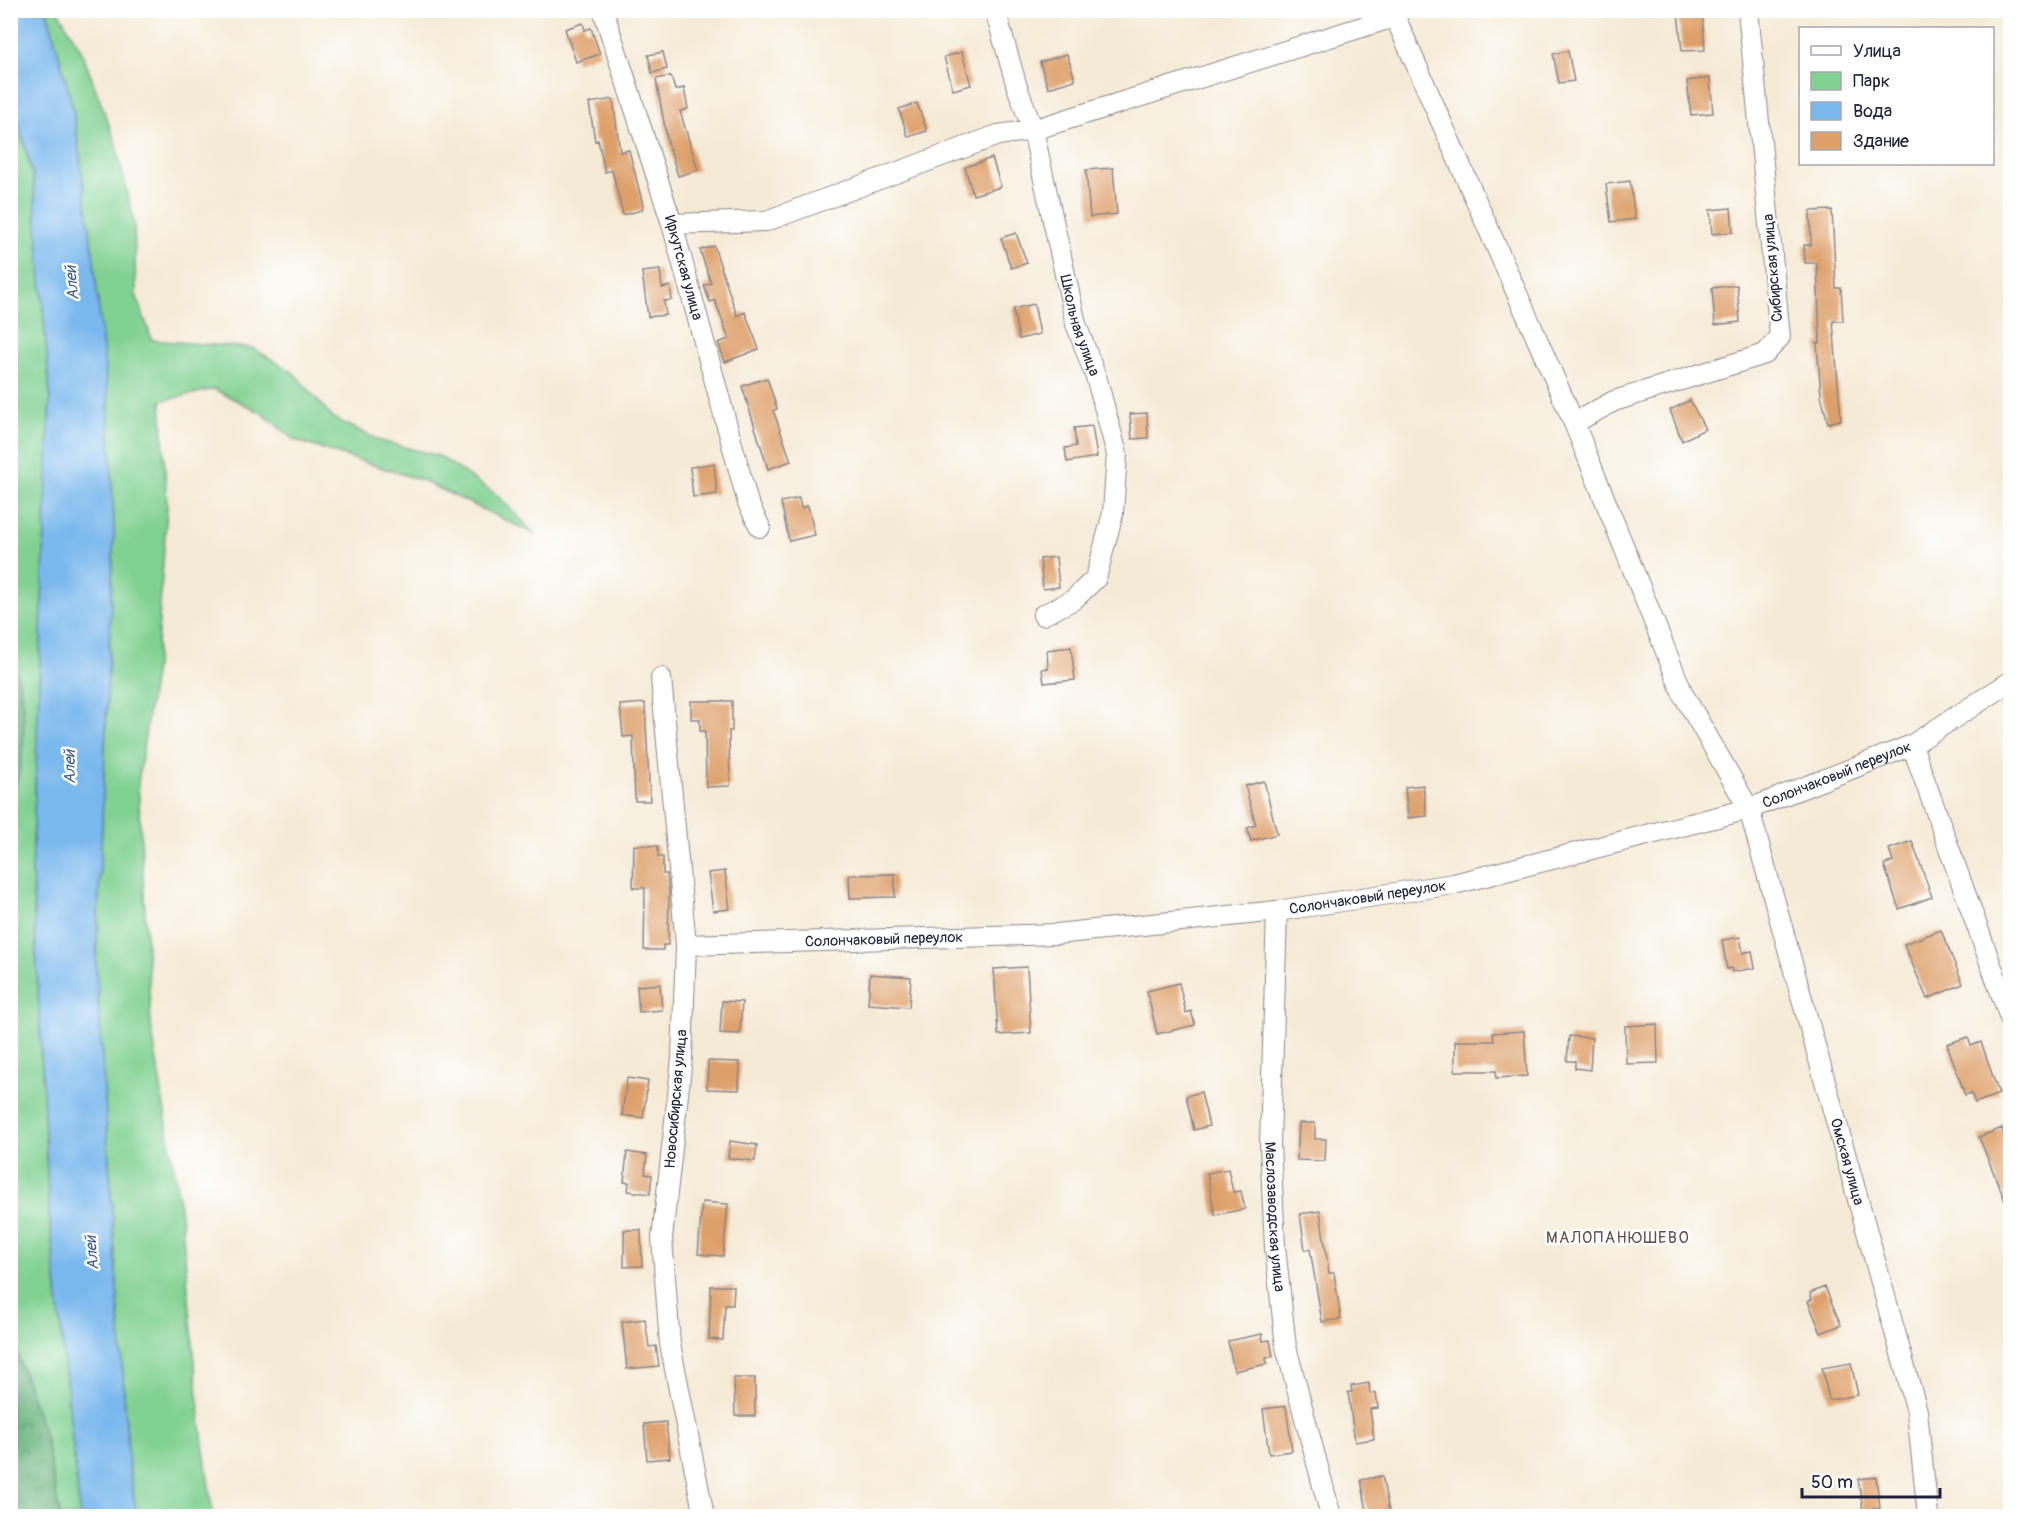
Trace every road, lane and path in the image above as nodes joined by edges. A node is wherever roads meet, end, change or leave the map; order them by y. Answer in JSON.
{"nodes":[{"id":1,"x":603,"y":10,"type":"edge"},
{"id":2,"x":995,"y":10,"type":"edge"},
{"id":3,"x":1748,"y":10,"type":"edge"},
{"id":4,"x":1393,"y":14,"type":"edge"},
{"id":5,"x":1033,"y":130,"type":"junction"},
{"id":6,"x":672,"y":224,"type":"junction"},
{"id":7,"x":1574,"y":423,"type":"junction"},
{"id":8,"x":760,"y":527,"type":"dead end"},
{"id":9,"x":1042,"y":615,"type":"dead end"},
{"id":10,"x":661,"y":678,"type":"dead end"},
{"id":11,"x":2010,"y":682,"type":"edge"},
{"id":12,"x":1912,"y":745,"type":"junction"},
{"id":13,"x":1749,"y":809,"type":"junction"},
{"id":14,"x":1277,"y":911,"type":"junction"},
{"id":15,"x":686,"y":945,"type":"junction"},
{"id":16,"x":2010,"y":1018,"type":"edge"},
{"id":17,"x":704,"y":1516,"type":"edge"},
{"id":18,"x":1331,"y":1516,"type":"edge"},
{"id":19,"x":1928,"y":1516,"type":"edge"}],
"edges":[{"from":1,"to":6,"type":"street","name":"Иркутская улица"},
{"from":2,"to":5,"type":"street","name":"Школьная улица"},
{"from":3,"to":7,"type":"street","name":"Сибирская улица"},
{"from":4,"to":5,"type":"street"},
{"from":4,"to":7,"type":"street"},
{"from":5,"to":6,"type":"street"},
{"from":5,"to":9,"type":"street","name":"Школьная улица"},
{"from":6,"to":8,"type":"street","name":"Иркутская улица"},
{"from":7,"to":13,"type":"street"},
{"from":10,"to":15,"type":"street","name":"Новосибирская улица"},
{"from":11,"to":12,"type":"street","name":"Солончаковый переулок"},
{"from":12,"to":13,"type":"street","name":"Солончаковый переулок"},
{"from":12,"to":16,"type":"street"},
{"from":13,"to":14,"type":"street","name":"Солончаковый переулок"},
{"from":13,"to":19,"type":"street","name":"Омская улица"},
{"from":14,"to":15,"type":"street","name":"Солончаковый переулок"},
{"from":14,"to":18,"type":"street","name":"Маслозаводская улица"},
{"from":15,"to":17,"type":"street","name":"Новосибирская улица"}]}
